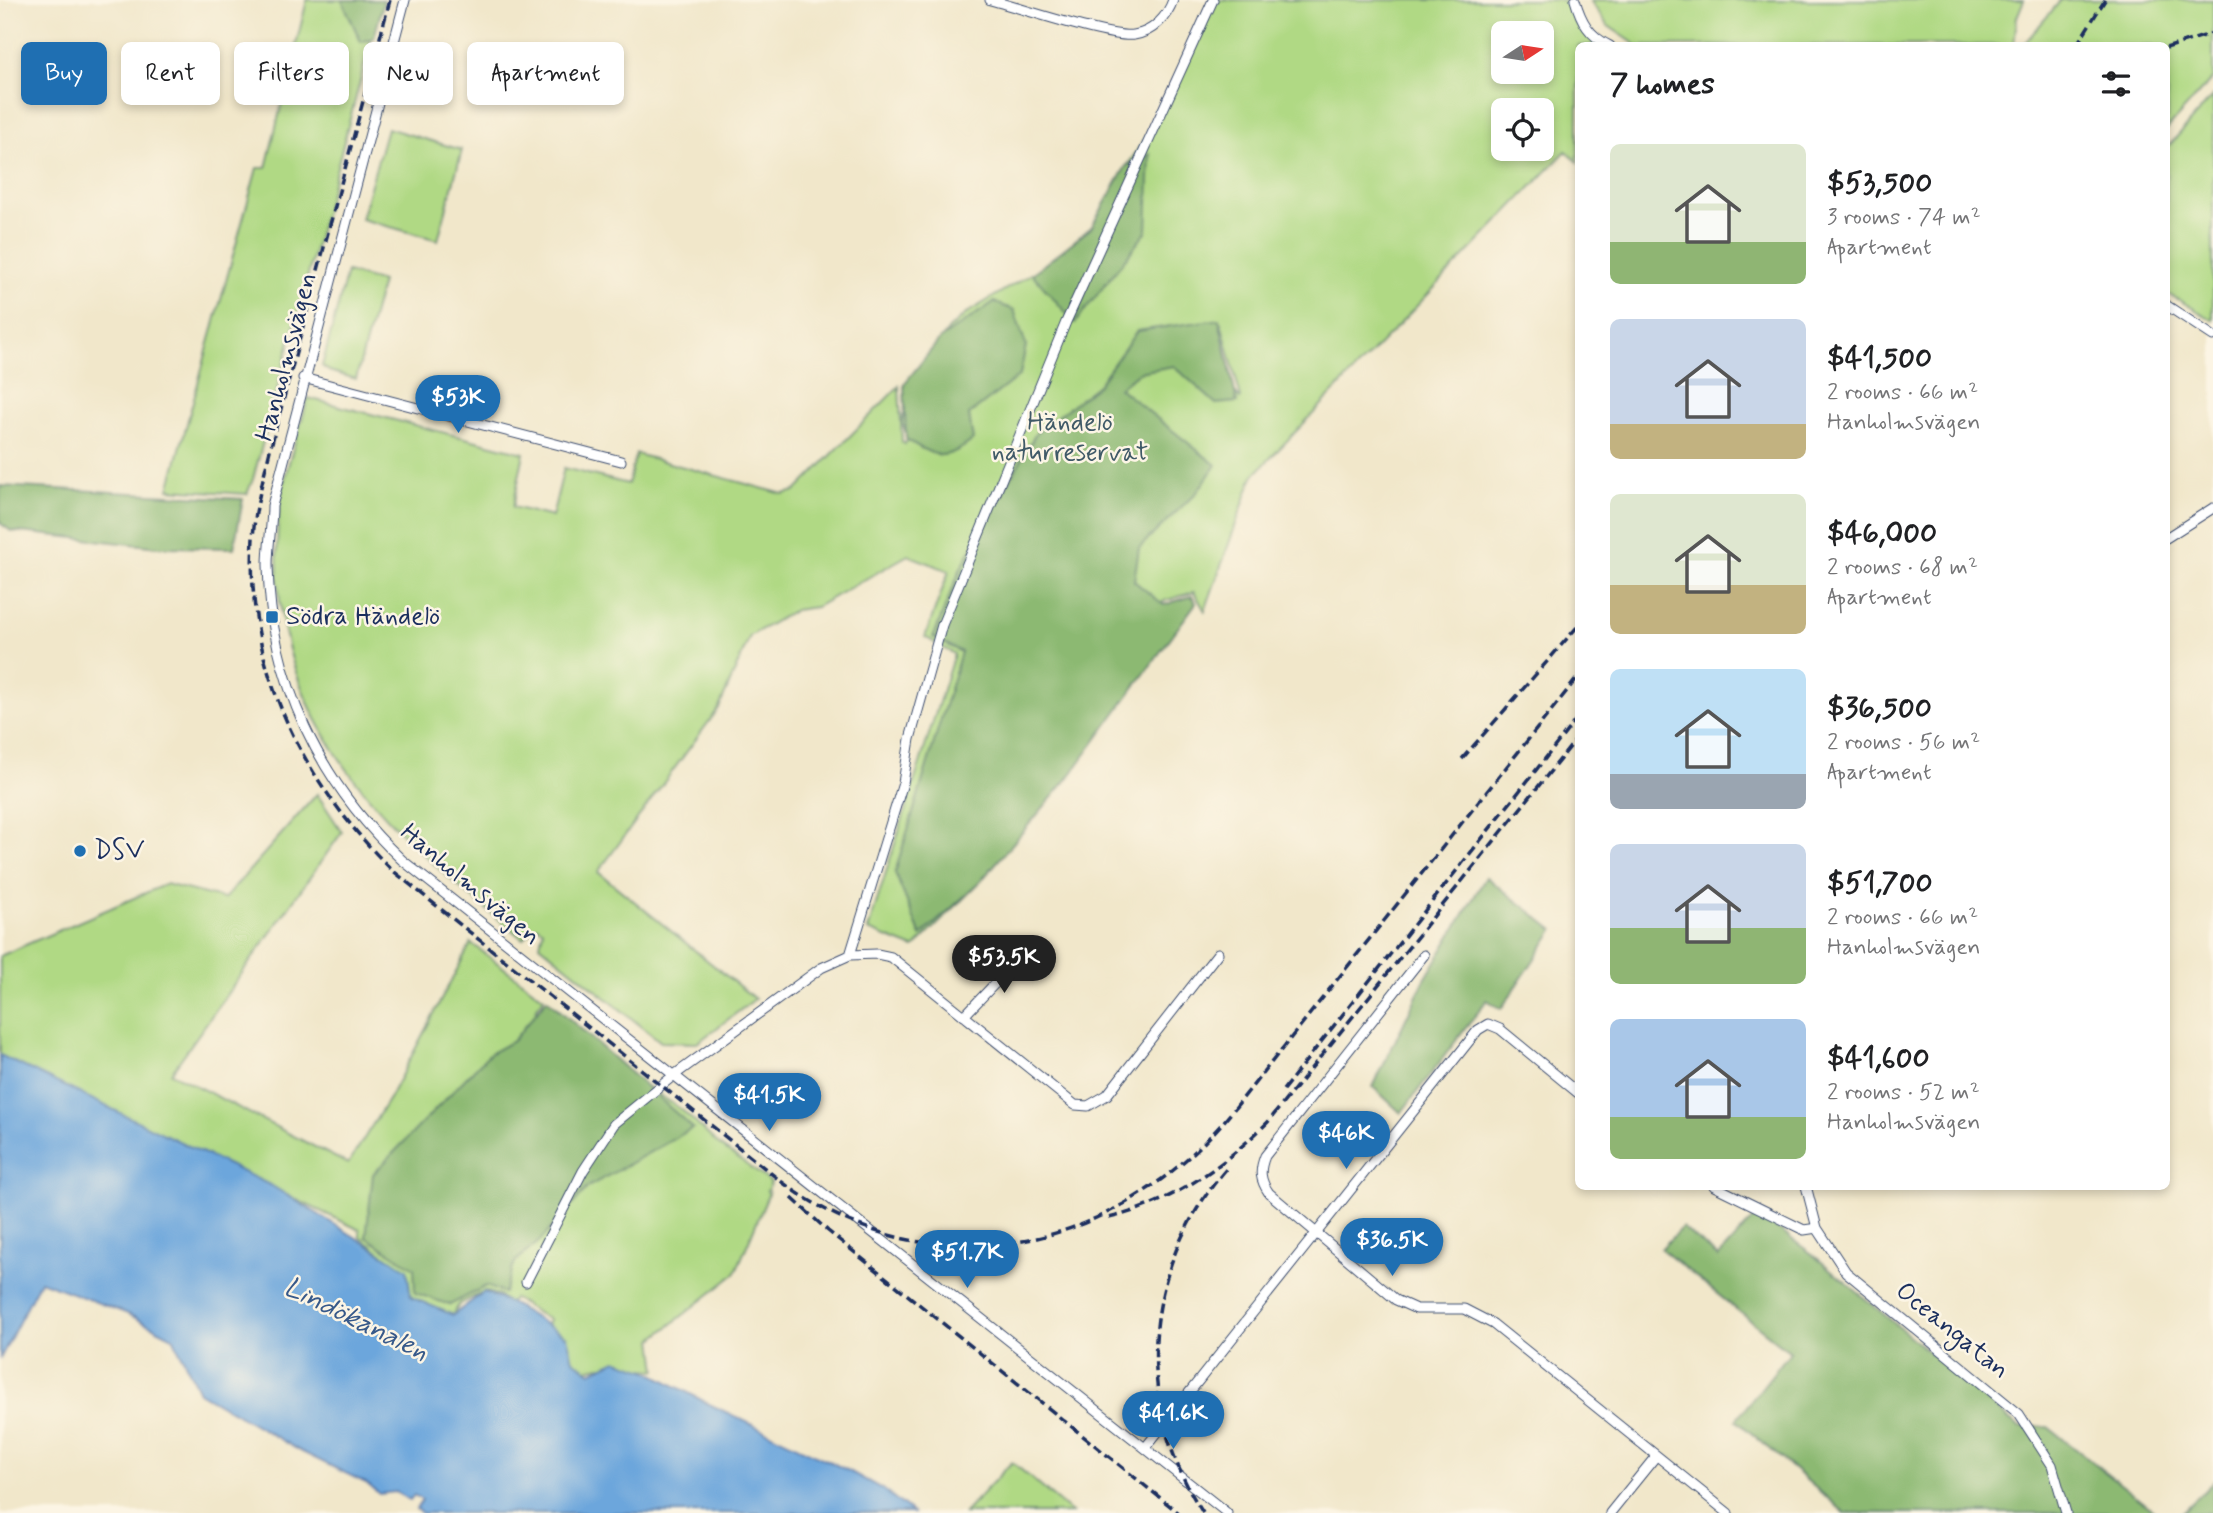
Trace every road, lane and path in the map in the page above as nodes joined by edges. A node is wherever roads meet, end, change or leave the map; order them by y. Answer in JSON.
{"nodes":[{"id":1,"x":405,"y":0,"type":"edge"},
{"id":2,"x":990,"y":0,"type":"edge"},
{"id":3,"x":1173,"y":0,"type":"edge"},
{"id":4,"x":1213,"y":0,"type":"edge"},
{"id":5,"x":1575,"y":0,"type":"edge"},
{"id":6,"x":1601,"y":42,"type":"edge"},
{"id":7,"x":2170,"y":308,"type":"edge"},
{"id":8,"x":2213,"y":336,"type":"edge"},
{"id":9,"x":303,"y":378,"type":"junction"},
{"id":10,"x":621,"y":461,"type":"dead end"},
{"id":11,"x":2213,"y":508,"type":"edge"},
{"id":12,"x":2170,"y":535,"type":"edge"},
{"id":13,"x":1219,"y":953,"type":"dead end"},
{"id":14,"x":1023,"y":954,"type":"dead end"},
{"id":15,"x":850,"y":955,"type":"junction"},
{"id":16,"x":1424,"y":955,"type":"dead end"},
{"id":17,"x":964,"y":1016,"type":"junction"},
{"id":18,"x":673,"y":1076,"type":"junction"},
{"id":19,"x":1575,"y":1090,"type":"edge"},
{"id":20,"x":1722,"y":1190,"type":"edge"},
{"id":21,"x":1807,"y":1190,"type":"edge"},
{"id":22,"x":1817,"y":1228,"type":"junction"},
{"id":23,"x":1316,"y":1233,"type":"junction"},
{"id":24,"x":526,"y":1282,"type":"dead end"},
{"id":25,"x":1145,"y":1448,"type":"junction"},
{"id":26,"x":1656,"y":1456,"type":"junction"},
{"id":27,"x":1227,"y":1513,"type":"edge"},
{"id":28,"x":1610,"y":1513,"type":"edge"},
{"id":29,"x":1728,"y":1513,"type":"edge"},
{"id":30,"x":2066,"y":1513,"type":"edge"}],
"edges":[{"from":1,"to":9,"type":"street","name":"Hanholmsvägen"},
{"from":2,"to":3,"type":"street"},
{"from":4,"to":15,"type":"street"},
{"from":5,"to":6,"type":"street"},
{"from":7,"to":8,"type":"street"},
{"from":9,"to":10,"type":"street"},
{"from":9,"to":18,"type":"street","name":"Hanholmsvägen"},
{"from":11,"to":12,"type":"street"},
{"from":13,"to":17,"type":"street"},
{"from":14,"to":17,"type":"street"},
{"from":15,"to":17,"type":"street"},
{"from":15,"to":18,"type":"street"},
{"from":16,"to":23,"type":"street"},
{"from":18,"to":24,"type":"street"},
{"from":18,"to":25,"type":"street","name":"Hanholmsvägen"},
{"from":19,"to":23,"type":"street"},
{"from":20,"to":22,"type":"street"},
{"from":21,"to":22,"type":"street","name":"Oceangatan"},
{"from":22,"to":30,"type":"street","name":"Oceangatan"},
{"from":23,"to":25,"type":"street"},
{"from":23,"to":26,"type":"street"},
{"from":25,"to":27,"type":"street","name":"Hanholmsvägen"},
{"from":26,"to":28,"type":"street"},
{"from":26,"to":29,"type":"street"}]}
